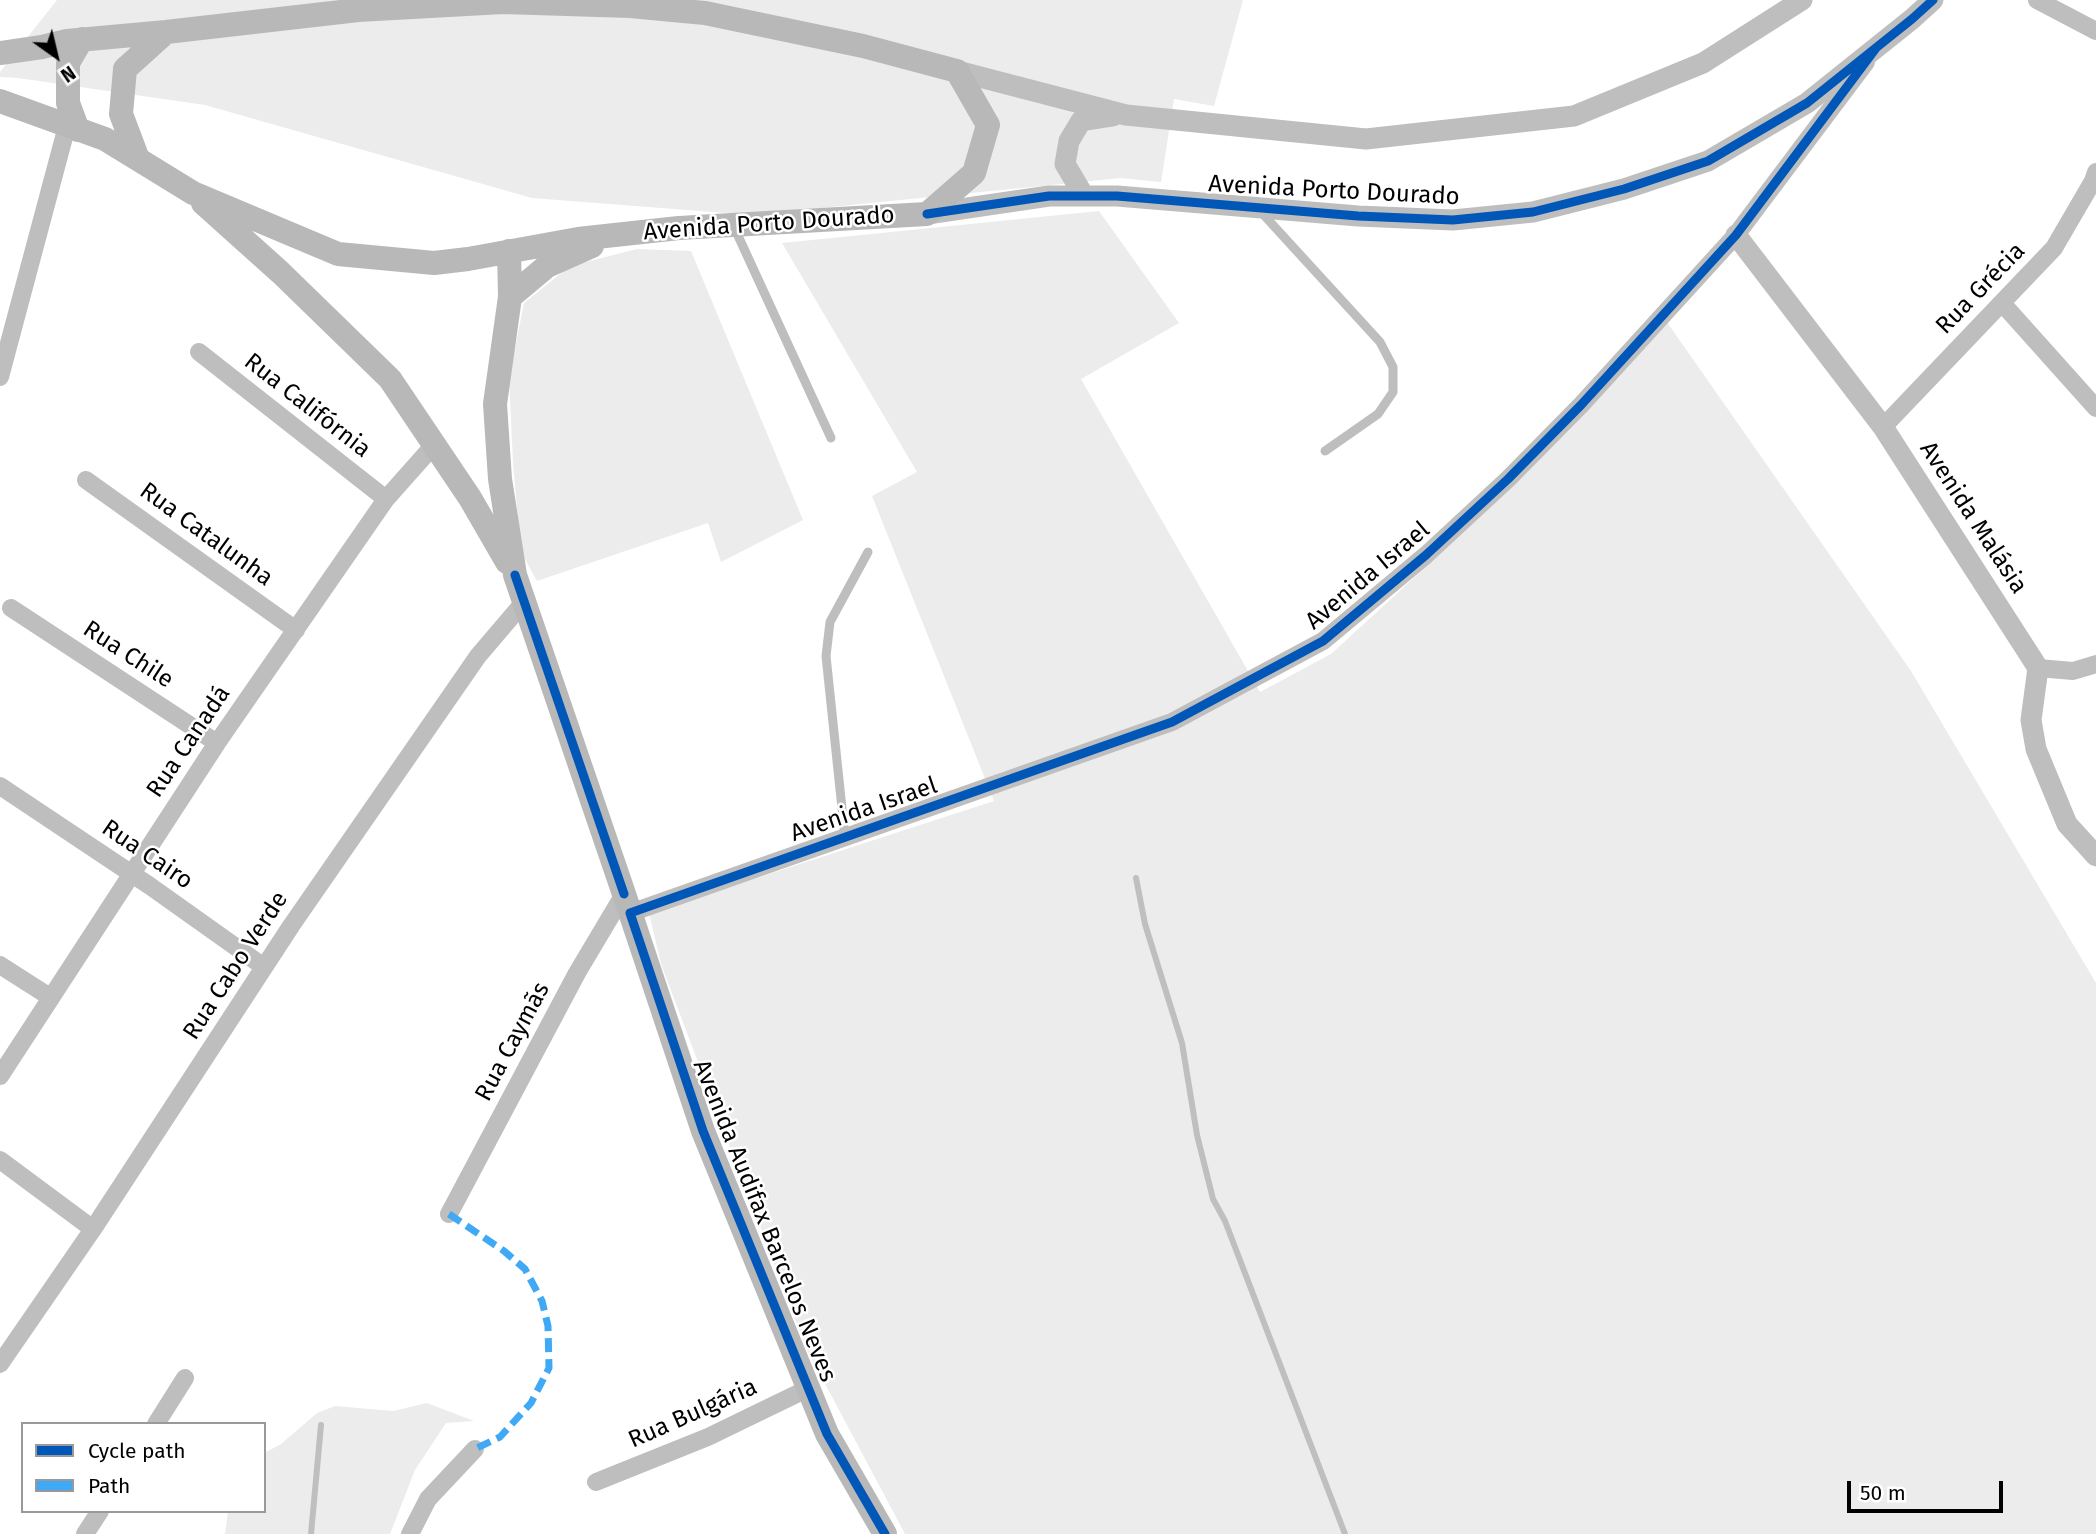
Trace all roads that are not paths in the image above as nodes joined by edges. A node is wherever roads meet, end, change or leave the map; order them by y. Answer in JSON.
{"nodes":[{"id":1,"x":1802,"y":0,"type":"edge"},
{"id":2,"x":1933,"y":0,"type":"edge"},
{"id":3,"x":2037,"y":0,"type":"edge"},
{"id":4,"x":2096,"y":31,"type":"edge"},
{"id":5,"x":166,"y":32,"type":"junction"},
{"id":6,"x":82,"y":39,"type":"junction"},
{"id":7,"x":1876,"y":48,"type":"junction"},
{"id":8,"x":0,"y":52,"type":"edge"},
{"id":9,"x":957,"y":71,"type":"junction"},
{"id":10,"x":0,"y":101,"type":"edge"},
{"id":11,"x":1126,"y":115,"type":"junction"},
{"id":12,"x":72,"y":128,"type":"junction"},
{"id":13,"x":138,"y":159,"type":"junction"},
{"id":14,"x":2095,"y":179,"type":"edge"},
{"id":15,"x":193,"y":193,"type":"junction"},
{"id":16,"x":1084,"y":196,"type":"junction"},
{"id":17,"x":1257,"y":208,"type":"junction"},
{"id":18,"x":927,"y":214,"type":"junction"},
{"id":19,"x":734,"y":226,"type":"junction"},
{"id":20,"x":679,"y":228,"type":"junction"},
{"id":21,"x":1736,"y":234,"type":"junction"},
{"id":22,"x":509,"y":251,"type":"junction"},
{"id":23,"x":510,"y":297,"type":"junction"},
{"id":24,"x":2002,"y":303,"type":"junction"},
{"id":25,"x":198,"y":352,"type":"dead end"},
{"id":26,"x":0,"y":377,"type":"edge"},
{"id":27,"x":2096,"y":408,"type":"edge"},
{"id":28,"x":1884,"y":427,"type":"junction"},
{"id":29,"x":831,"y":438,"type":"dead end"},
{"id":30,"x":433,"y":446,"type":"junction"},
{"id":31,"x":1325,"y":451,"type":"dead end"},
{"id":32,"x":86,"y":480,"type":"dead end"},
{"id":33,"x":386,"y":499,"type":"junction"},
{"id":34,"x":868,"y":552,"type":"dead end"},
{"id":35,"x":515,"y":575,"type":"junction"},
{"id":36,"x":524,"y":602,"type":"junction"},
{"id":37,"x":11,"y":608,"type":"dead end"},
{"id":38,"x":296,"y":630,"type":"junction"},
{"id":39,"x":2096,"y":664,"type":"edge"},
{"id":40,"x":2038,"y":667,"type":"junction"},
{"id":41,"x":217,"y":743,"type":"junction"},
{"id":42,"x":0,"y":786,"type":"edge"},
{"id":43,"x":845,"y":837,"type":"junction"},
{"id":44,"x":2096,"y":856,"type":"edge"},
{"id":45,"x":131,"y":874,"type":"junction"},
{"id":46,"x":627,"y":903,"type":"junction"},
{"id":47,"x":0,"y":965,"type":"edge"},
{"id":48,"x":264,"y":967,"type":"junction"},
{"id":49,"x":50,"y":997,"type":"junction"},
{"id":50,"x":0,"y":1076,"type":"edge"},
{"id":51,"x":0,"y":1160,"type":"edge"},
{"id":52,"x":449,"y":1214,"type":"dead end"},
{"id":53,"x":93,"y":1228,"type":"junction"},
{"id":54,"x":0,"y":1364,"type":"edge"},
{"id":55,"x":185,"y":1378,"type":"dead end"},
{"id":56,"x":809,"y":1388,"type":"junction"},
{"id":57,"x":157,"y":1422,"type":"edge"},
{"id":58,"x":475,"y":1449,"type":"dead end"},
{"id":59,"x":597,"y":1482,"type":"dead end"},
{"id":60,"x":99,"y":1513,"type":"edge"},
{"id":61,"x":881,"y":1533,"type":"edge"},
{"id":62,"x":85,"y":1534,"type":"edge"},
{"id":63,"x":411,"y":1534,"type":"edge"}],
"edges":[{"from":1,"to":11,"type":"street"},
{"from":2,"to":7,"type":"street","name":"Avenida Porto Dourado"},
{"from":3,"to":4,"type":"street"},
{"from":5,"to":6,"type":"main road"},
{"from":5,"to":9,"type":"main road"},
{"from":5,"to":13,"type":"main road"},
{"from":6,"to":8,"type":"main road"},
{"from":6,"to":12,"type":"main road"},
{"from":7,"to":17,"type":"street","name":"Avenida Porto Dourado"},
{"from":7,"to":21,"type":"street","name":"Avenida Israel"},
{"from":9,"to":11,"type":"street"},
{"from":9,"to":18,"type":"main road"},
{"from":10,"to":12,"type":"main road","name":"Avenida Porto Dourado"},
{"from":11,"to":16,"type":"street"},
{"from":12,"to":13,"type":"main road","name":"Avenida Porto Dourado"},
{"from":12,"to":26,"type":"street"},
{"from":13,"to":15,"type":"main road","name":"Avenida Porto Dourado"},
{"from":14,"to":24,"type":"street","name":"Rua Grécia"},
{"from":15,"to":22,"type":"main road","name":"Avenida Porto Dourado"},
{"from":15,"to":30,"type":"main road","name":"Avenida Audifax Barcelos Neves"},
{"from":16,"to":17,"type":"street","name":"Avenida Porto Dourado"},
{"from":16,"to":18,"type":"street","name":"Avenida Porto Dourado"},
{"from":17,"to":31,"type":"lane"},
{"from":18,"to":19,"type":"main road","name":"Avenida Porto Dourado"},
{"from":19,"to":20,"type":"main road","name":"Avenida Porto Dourado"},
{"from":19,"to":29,"type":"lane"},
{"from":20,"to":22,"type":"main road","name":"Avenida Porto Dourado"},
{"from":20,"to":23,"type":"main road"},
{"from":21,"to":28,"type":"street","name":"Avenida Malásia"},
{"from":21,"to":43,"type":"street","name":"Avenida Israel"},
{"from":22,"to":23,"type":"main road","name":"Avenida Audifax Barcelos Neves"},
{"from":23,"to":35,"type":"main road","name":"Avenida Audifax Barcelos Neves"},
{"from":24,"to":27,"type":"street"},
{"from":24,"to":28,"type":"street","name":"Rua Grécia"},
{"from":25,"to":33,"type":"street","name":"Rua Califórnia"},
{"from":28,"to":40,"type":"street","name":"Avenida Malásia"},
{"from":30,"to":33,"type":"street","name":"Rua Canadá"},
{"from":30,"to":35,"type":"main road","name":"Avenida Audifax Barcelos Neves"},
{"from":32,"to":38,"type":"street","name":"Rua Catalunha"},
{"from":33,"to":38,"type":"street","name":"Rua Canadá"},
{"from":34,"to":43,"type":"lane"},
{"from":35,"to":36,"type":"main road","name":"Avenida Audifax Barcelos Neves"},
{"from":36,"to":46,"type":"main road","name":"Avenida Audifax Barcelos Neves"},
{"from":36,"to":48,"type":"street","name":"Rua Cabo Verde"},
{"from":37,"to":41,"type":"street","name":"Rua Chile"},
{"from":38,"to":41,"type":"street","name":"Rua Canadá"},
{"from":39,"to":40,"type":"street"},
{"from":40,"to":44,"type":"street"},
{"from":41,"to":45,"type":"street","name":"Rua Canadá"},
{"from":42,"to":45,"type":"street","name":"Rua Cairo"},
{"from":43,"to":46,"type":"street","name":"Avenida Israel"},
{"from":45,"to":48,"type":"street","name":"Rua Cairo"},
{"from":45,"to":49,"type":"street","name":"Rua Canadá"},
{"from":46,"to":52,"type":"street","name":"Rua Caymãs"},
{"from":46,"to":56,"type":"main road","name":"Avenida Audifax Barcelos Neves"},
{"from":47,"to":49,"type":"street"},
{"from":48,"to":53,"type":"street","name":"Rua Cabo Verde"},
{"from":49,"to":50,"type":"street","name":"Rua Canadá"},
{"from":51,"to":53,"type":"street"},
{"from":53,"to":54,"type":"street","name":"Rua Cabo Verde"},
{"from":55,"to":57,"type":"street"},
{"from":56,"to":59,"type":"street","name":"Rua Bulgária"},
{"from":56,"to":61,"type":"main road","name":"Avenida Audifax Barcelos Neves"},
{"from":58,"to":63,"type":"street"},
{"from":60,"to":62,"type":"street"}]}
